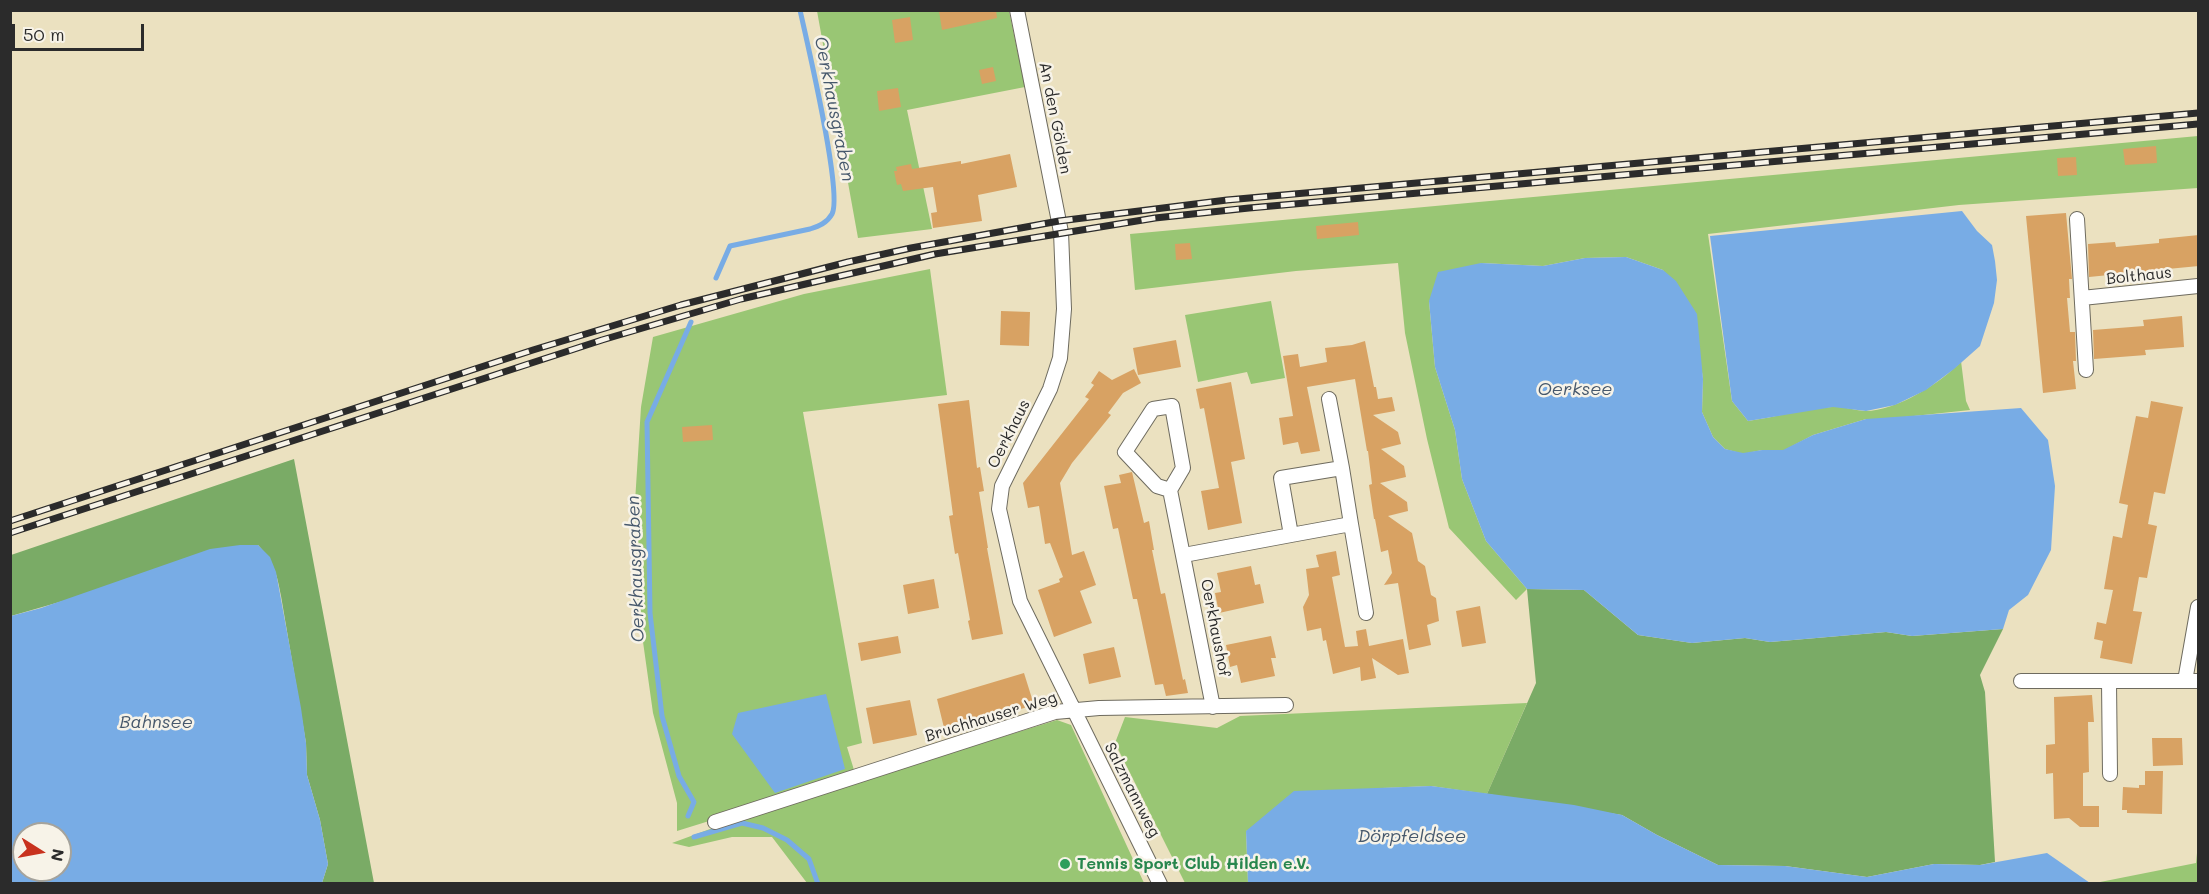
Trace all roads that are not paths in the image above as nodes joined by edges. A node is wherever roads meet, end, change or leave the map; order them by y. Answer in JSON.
{"nodes":[{"id":1,"x":1017,"y":10,"type":"edge"},
{"id":2,"x":2077,"y":219,"type":"dead end"},
{"id":3,"x":1061,"y":232,"type":"joint"},
{"id":4,"x":2199,"y":286,"type":"edge"},
{"id":5,"x":2082,"y":298,"type":"junction"},
{"id":6,"x":2086,"y":370,"type":"dead end"},
{"id":7,"x":1329,"y":399,"type":"dead end"},
{"id":8,"x":1342,"y":468,"type":"junction"},
{"id":9,"x":1170,"y":490,"type":"junction"},
{"id":10,"x":1351,"y":524,"type":"junction"},
{"id":11,"x":1291,"y":535,"type":"junction"},
{"id":12,"x":1184,"y":555,"type":"junction"},
{"id":13,"x":2199,"y":607,"type":"edge"},
{"id":14,"x":1366,"y":613,"type":"dead end"},
{"id":15,"x":2021,"y":681,"type":"dead end"},
{"id":16,"x":2192,"y":681,"type":"edge"},
{"id":17,"x":2109,"y":682,"type":"junction"},
{"id":18,"x":1286,"y":705,"type":"dead end"},
{"id":19,"x":1213,"y":707,"type":"junction"},
{"id":20,"x":1073,"y":711,"type":"junction"},
{"id":21,"x":2110,"y":774,"type":"dead end"},
{"id":22,"x":716,"y":822,"type":"dead end"},
{"id":23,"x":1160,"y":884,"type":"edge"}],
"edges":[{"from":1,"to":3,"type":"street","name":"An den Gölden"},
{"from":2,"to":5,"type":"street"},
{"from":3,"to":20,"type":"street","name":"Oerkhaus"},
{"from":4,"to":5,"type":"street","name":"Bolthaus"},
{"from":5,"to":6,"type":"street"},
{"from":7,"to":8,"type":"street"},
{"from":8,"to":10,"type":"street"},
{"from":8,"to":11,"type":"street"},
{"from":9,"to":9,"type":"street"},
{"from":9,"to":12,"type":"street","name":"Oerkhaushof"},
{"from":10,"to":11,"type":"street"},
{"from":10,"to":14,"type":"street"},
{"from":11,"to":12,"type":"street"},
{"from":12,"to":19,"type":"street","name":"Oerkhaushof"},
{"from":13,"to":16,"type":"street"},
{"from":15,"to":17,"type":"street"},
{"from":16,"to":17,"type":"street"},
{"from":17,"to":21,"type":"street"},
{"from":18,"to":19,"type":"street","name":"Bruchhauser Weg"},
{"from":19,"to":20,"type":"street","name":"Bruchhauser Weg"},
{"from":20,"to":22,"type":"street","name":"Bruchhauser Weg"},
{"from":20,"to":23,"type":"street","name":"Salzmannweg"}]}
